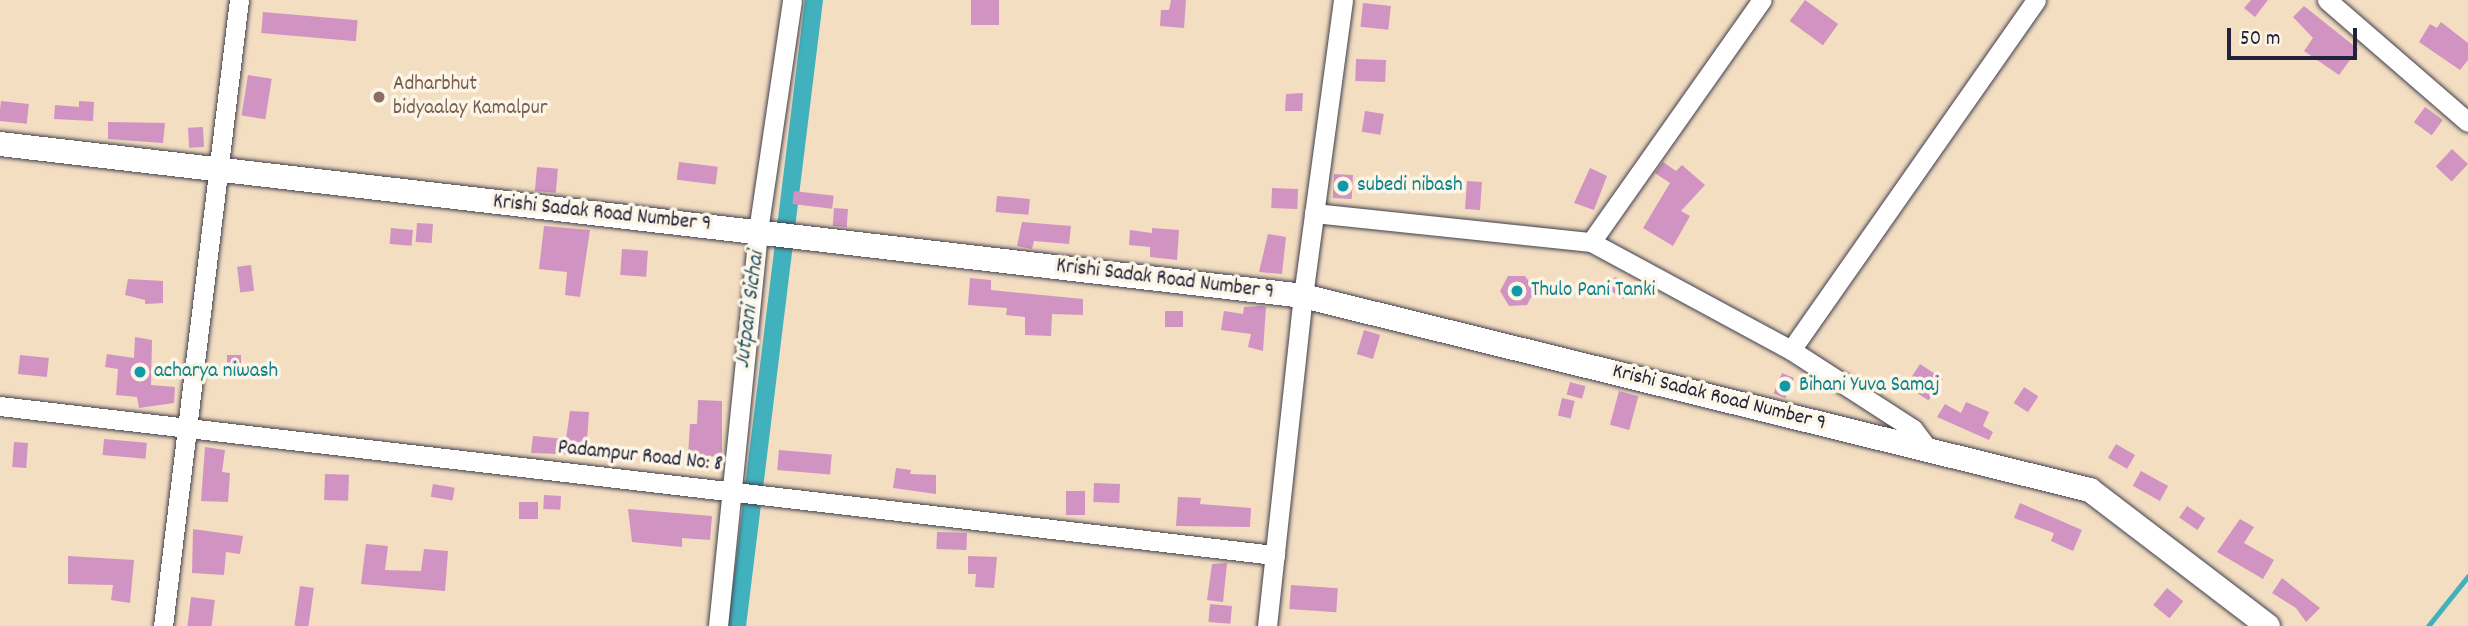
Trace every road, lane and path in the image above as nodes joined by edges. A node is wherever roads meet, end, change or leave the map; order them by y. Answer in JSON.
{"nodes":[{"id":1,"x":239,"y":0,"type":"edge"},
{"id":2,"x":792,"y":0,"type":"edge"},
{"id":3,"x":1343,"y":0,"type":"edge"},
{"id":4,"x":1762,"y":0,"type":"edge"},
{"id":5,"x":2036,"y":0,"type":"edge"},
{"id":6,"x":2327,"y":0,"type":"edge"},
{"id":7,"x":2468,"y":122,"type":"edge"},
{"id":8,"x":0,"y":144,"type":"edge"},
{"id":9,"x":219,"y":168,"type":"junction"},
{"id":10,"x":1314,"y":213,"type":"junction"},
{"id":11,"x":758,"y":231,"type":"junction"},
{"id":12,"x":1591,"y":242,"type":"junction"},
{"id":13,"x":1303,"y":296,"type":"junction"},
{"id":14,"x":1791,"y":349,"type":"junction"},
{"id":15,"x":0,"y":406,"type":"edge"},
{"id":16,"x":186,"y":425,"type":"junction"},
{"id":17,"x":1928,"y":449,"type":"junction"},
{"id":18,"x":733,"y":489,"type":"junction"},
{"id":19,"x":1275,"y":555,"type":"junction"},
{"id":20,"x":163,"y":626,"type":"edge"},
{"id":21,"x":718,"y":626,"type":"edge"},
{"id":22,"x":1267,"y":626,"type":"edge"},
{"id":23,"x":2268,"y":626,"type":"edge"}],
"edges":[{"from":1,"to":9,"type":"street"},
{"from":2,"to":11,"type":"street"},
{"from":3,"to":10,"type":"street"},
{"from":4,"to":12,"type":"street"},
{"from":5,"to":14,"type":"street"},
{"from":6,"to":7,"type":"street"},
{"from":8,"to":9,"type":"street","name":"Krishi Sadak Road Number 9"},
{"from":9,"to":11,"type":"street","name":"Krishi Sadak Road Number 9"},
{"from":9,"to":16,"type":"street"},
{"from":10,"to":12,"type":"street"},
{"from":10,"to":13,"type":"street"},
{"from":11,"to":13,"type":"street","name":"Krishi Sadak Road Number 9"},
{"from":11,"to":18,"type":"street"},
{"from":12,"to":14,"type":"street"},
{"from":13,"to":17,"type":"street","name":"Krishi Sadak Road Number 9"},
{"from":13,"to":19,"type":"street"},
{"from":14,"to":17,"type":"street"},
{"from":15,"to":16,"type":"street","name":"Padampur Road No: 8"},
{"from":16,"to":18,"type":"street","name":"Padampur Road No: 8"},
{"from":16,"to":20,"type":"street"},
{"from":17,"to":23,"type":"street","name":"Krishi Sadak Road Number 9"},
{"from":18,"to":19,"type":"street","name":"Padampur Road No: 8"},
{"from":18,"to":21,"type":"street"},
{"from":19,"to":22,"type":"street"}]}
